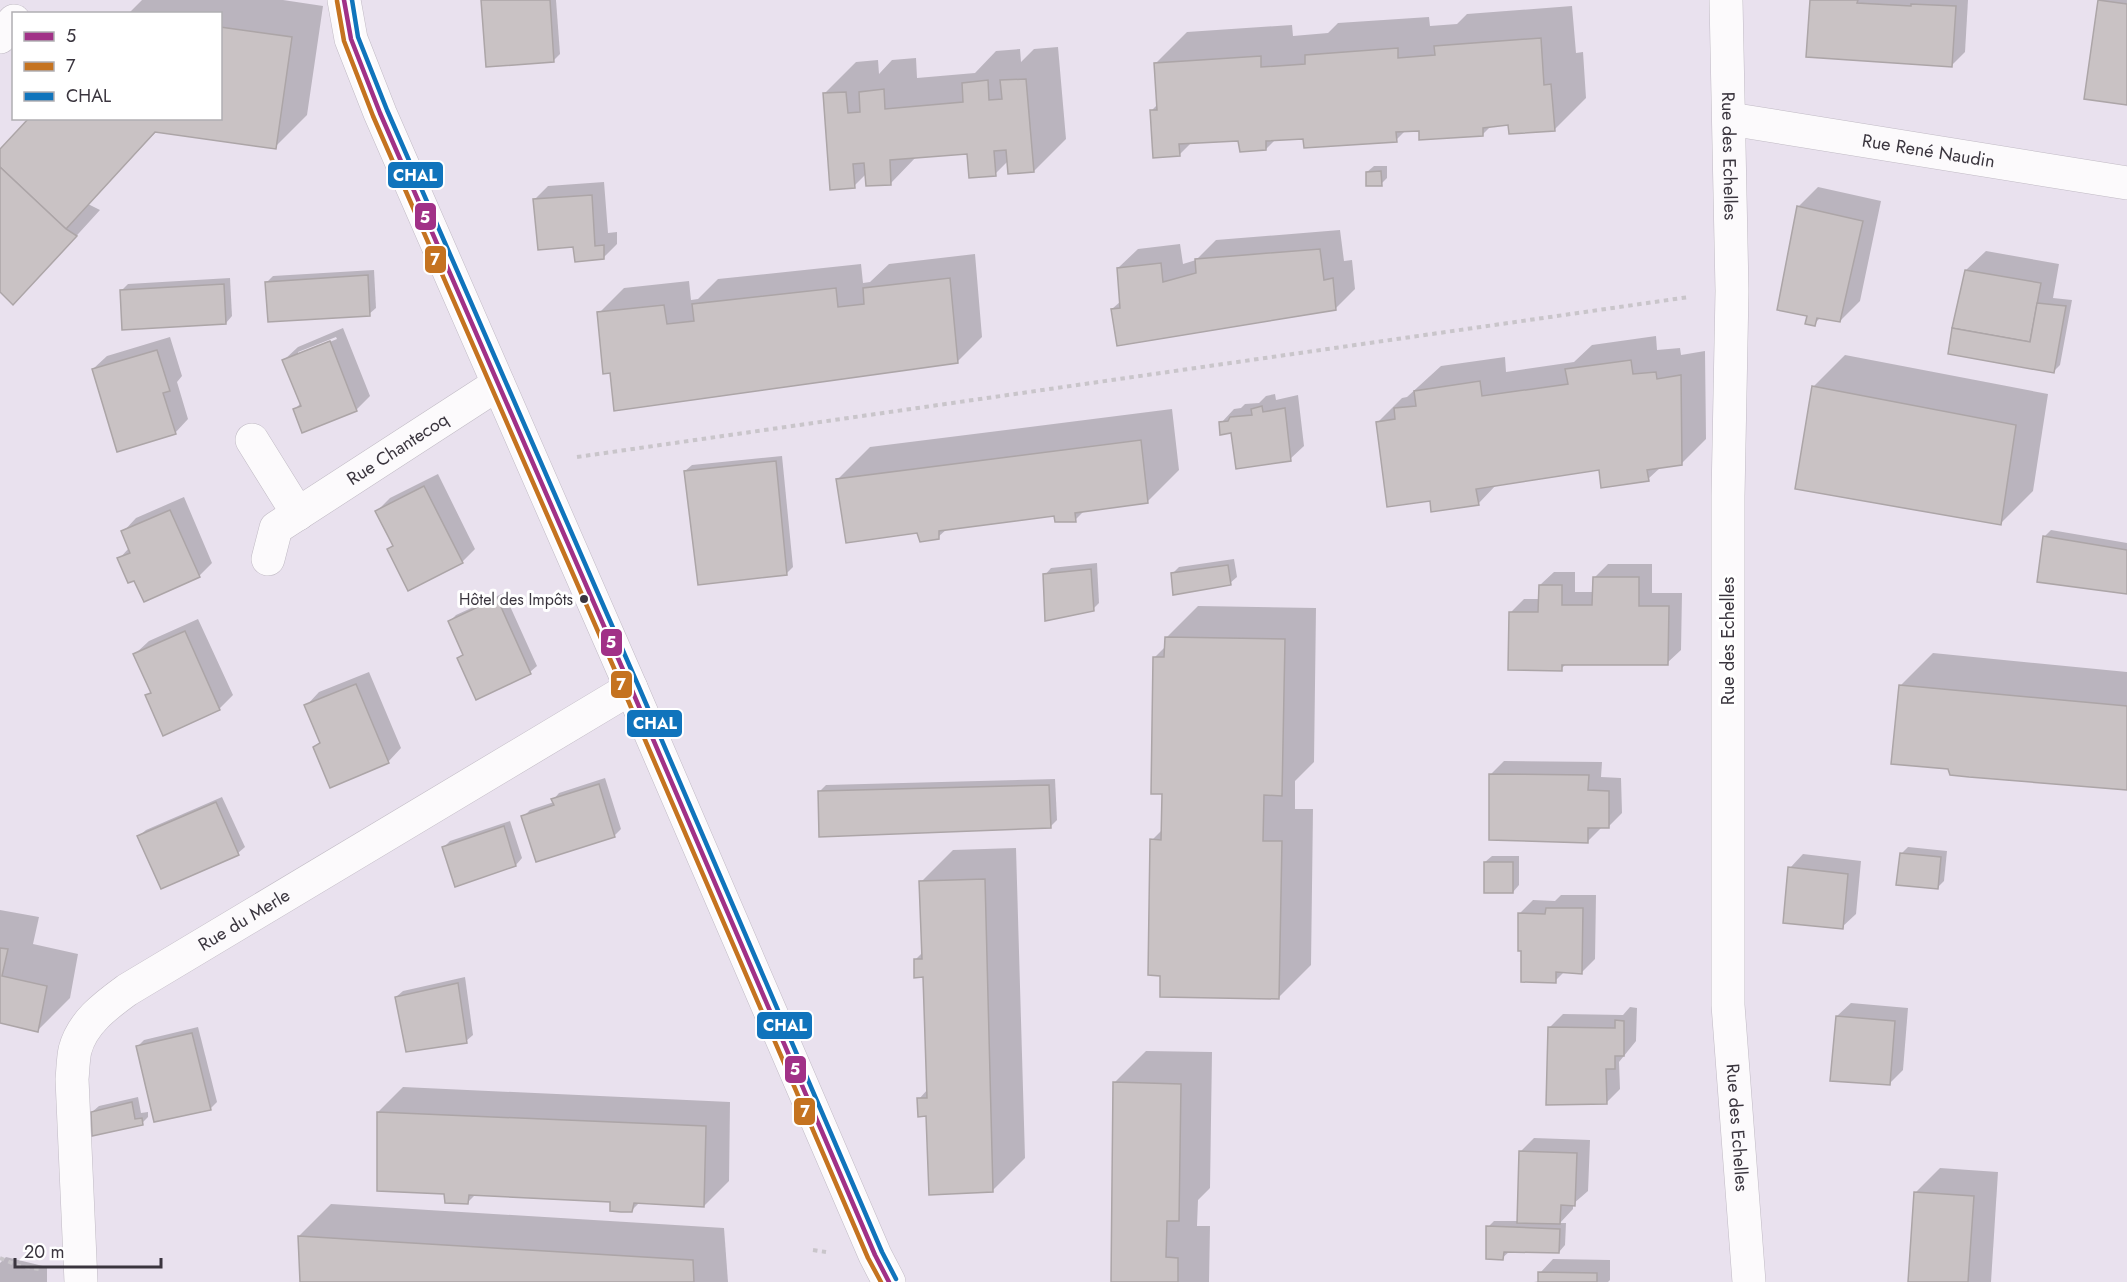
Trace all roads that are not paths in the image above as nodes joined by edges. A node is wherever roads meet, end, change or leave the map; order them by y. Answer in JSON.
{"nodes":[{"id":1,"x":32,"y":0,"type":"edge"},
{"id":2,"x":344,"y":0,"type":"edge"},
{"id":3,"x":1726,"y":0,"type":"edge"},
{"id":4,"x":22,"y":12,"type":"edge"},
{"id":5,"x":12,"y":23,"type":"edge"},
{"id":6,"x":0,"y":37,"type":"edge"},
{"id":7,"x":1730,"y":119,"type":"junction"},
{"id":8,"x":2127,"y":183,"type":"edge"},
{"id":9,"x":498,"y":384,"type":"junction"},
{"id":10,"x":252,"y":440,"type":"dead end"},
{"id":11,"x":298,"y":514,"type":"junction"},
{"id":12,"x":268,"y":559,"type":"dead end"},
{"id":13,"x":631,"y":688,"type":"junction"},
{"id":14,"x":81,"y":1282,"type":"edge"},
{"id":15,"x":889,"y":1282,"type":"edge"},
{"id":16,"x":1749,"y":1282,"type":"edge"}],
"edges":[{"from":1,"to":4,"type":"street"},
{"from":2,"to":9,"type":"street"},
{"from":3,"to":7,"type":"street","name":"Rue des Echelles"},
{"from":5,"to":6,"type":"street"},
{"from":7,"to":8,"type":"street","name":"Rue René Naudin"},
{"from":7,"to":16,"type":"street","name":"Rue des Echelles"},
{"from":9,"to":11,"type":"street","name":"Rue Chantecoq"},
{"from":9,"to":13,"type":"street"},
{"from":10,"to":11,"type":"street"},
{"from":11,"to":12,"type":"street","name":"Rue Chantecoq"},
{"from":13,"to":14,"type":"street","name":"Rue du Merle"},
{"from":13,"to":15,"type":"street"}]}
